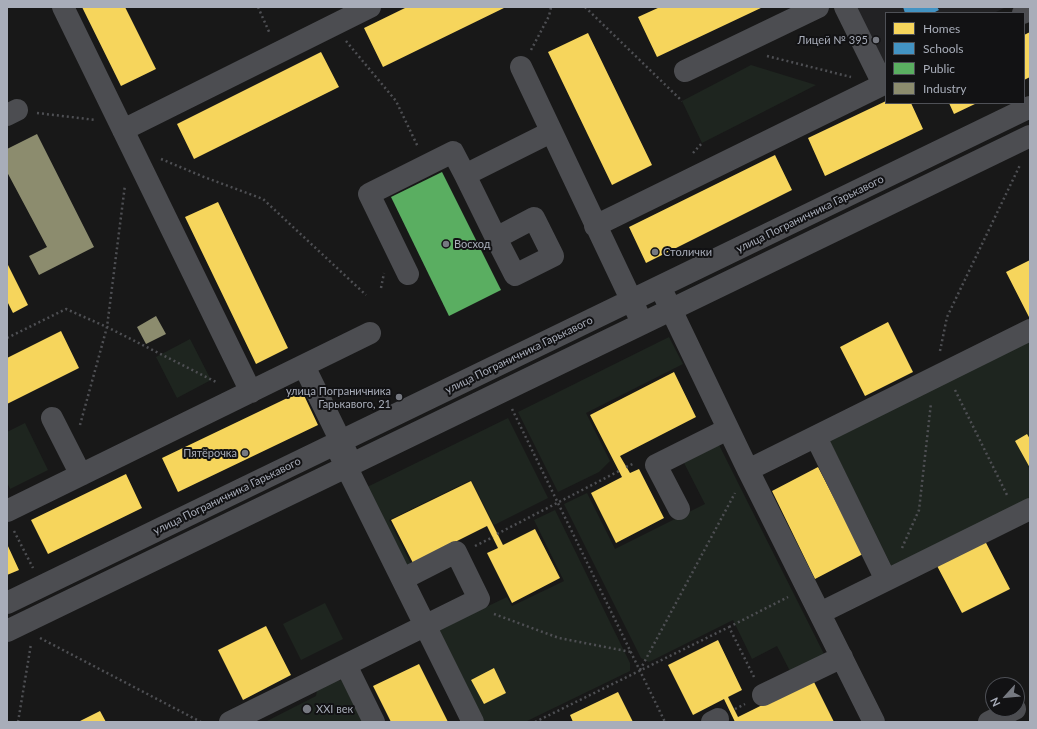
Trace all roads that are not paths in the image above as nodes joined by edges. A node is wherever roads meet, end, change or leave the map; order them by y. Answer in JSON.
{"nodes":[{"id":1,"x":63,"y":7,"type":"edge"},
{"id":2,"x":370,"y":7,"type":"edge"},
{"id":3,"x":818,"y":7,"type":"edge"},
{"id":4,"x":845,"y":7,"type":"edge"},
{"id":5,"x":521,"y":68,"type":"road end"},
{"id":6,"x":684,"y":71,"type":"dead end"},
{"id":7,"x":884,"y":84,"type":"edge"},
{"id":8,"x":1030,"y":107,"type":"edge"},
{"id":9,"x":551,"y":132,"type":"junction"},
{"id":10,"x":124,"y":133,"type":"junction"},
{"id":11,"x":1030,"y":136,"type":"edge"},
{"id":12,"x":465,"y":175,"type":"junction"},
{"id":13,"x":595,"y":226,"type":"junction"},
{"id":14,"x":496,"y":238,"type":"dead end"},
{"id":15,"x":408,"y":274,"type":"dead end"},
{"id":16,"x":660,"y":286,"type":"junction"},
{"id":17,"x":631,"y":301,"type":"junction"},
{"id":18,"x":671,"y":310,"type":"junction"},
{"id":19,"x":642,"y":323,"type":"junction"},
{"id":20,"x":1030,"y":330,"type":"edge"},
{"id":21,"x":370,"y":333,"type":"dead end"},
{"id":22,"x":304,"y":366,"type":"junction"},
{"id":23,"x":247,"y":394,"type":"junction"},
{"id":24,"x":52,"y":418,"type":"dead end"},
{"id":25,"x":728,"y":429,"type":"junction"},
{"id":26,"x":816,"y":436,"type":"junction"},
{"id":27,"x":338,"y":443,"type":"junction"},
{"id":28,"x":350,"y":465,"type":"junction"},
{"id":29,"x":748,"y":470,"type":"junction"},
{"id":30,"x":81,"y":475,"type":"junction"},
{"id":31,"x":678,"y":509,"type":"dead end"},
{"id":32,"x":1023,"y":512,"type":"edge"},
{"id":33,"x":10,"y":520,"type":"edge"},
{"id":34,"x":403,"y":579,"type":"junction"},
{"id":35,"x":886,"y":580,"type":"junction"},
{"id":36,"x":7,"y":603,"type":"edge"},
{"id":37,"x":820,"y":613,"type":"junction"},
{"id":38,"x":425,"y":625,"type":"junction"},
{"id":39,"x":7,"y":631,"type":"edge"},
{"id":40,"x":842,"y":657,"type":"junction"},
{"id":41,"x":346,"y":665,"type":"junction"},
{"id":42,"x":763,"y":695,"type":"road end"},
{"id":43,"x":230,"y":722,"type":"edge"},
{"id":44,"x":374,"y":722,"type":"edge"},
{"id":45,"x":474,"y":722,"type":"edge"},
{"id":46,"x":874,"y":722,"type":"edge"}],
"edges":[{"from":1,"to":10,"type":"street"},
{"from":2,"to":10,"type":"street"},
{"from":3,"to":6,"type":"street"},
{"from":4,"to":7,"type":"street"},
{"from":5,"to":9,"type":"street"},
{"from":7,"to":13,"type":"street"},
{"from":8,"to":16,"type":"street","name":"улица Пограничника Гарькавого"},
{"from":9,"to":12,"type":"street"},
{"from":9,"to":13,"type":"street"},
{"from":10,"to":23,"type":"street"},
{"from":11,"to":18,"type":"street"},
{"from":12,"to":14,"type":"street"},
{"from":12,"to":15,"type":"street"},
{"from":13,"to":17,"type":"street"},
{"from":16,"to":17,"type":"street","name":"улица Пограничника Гарькавого"},
{"from":16,"to":18,"type":"street"},
{"from":17,"to":19,"type":"street"},
{"from":17,"to":27,"type":"street","name":"улица Пограничника Гарькавого"},
{"from":18,"to":19,"type":"street"},
{"from":18,"to":25,"type":"street"},
{"from":19,"to":28,"type":"street"},
{"from":20,"to":26,"type":"street"},
{"from":21,"to":22,"type":"street"},
{"from":22,"to":23,"type":"street"},
{"from":22,"to":27,"type":"street"},
{"from":23,"to":30,"type":"street"},
{"from":24,"to":30,"type":"street"},
{"from":25,"to":29,"type":"street"},
{"from":25,"to":31,"type":"street"},
{"from":26,"to":29,"type":"street"},
{"from":26,"to":35,"type":"street"},
{"from":27,"to":28,"type":"street"},
{"from":27,"to":36,"type":"street","name":"улица Пограничника Гарькавого"},
{"from":28,"to":34,"type":"street"},
{"from":28,"to":39,"type":"street"},
{"from":29,"to":37,"type":"street"},
{"from":30,"to":33,"type":"street"},
{"from":32,"to":35,"type":"street"},
{"from":34,"to":38,"type":"street"},
{"from":34,"to":38,"type":"street"},
{"from":35,"to":37,"type":"street"},
{"from":37,"to":40,"type":"street"},
{"from":38,"to":41,"type":"street"},
{"from":38,"to":45,"type":"street"},
{"from":40,"to":42,"type":"street"},
{"from":40,"to":46,"type":"street"},
{"from":41,"to":43,"type":"street"},
{"from":41,"to":44,"type":"street"}]}
